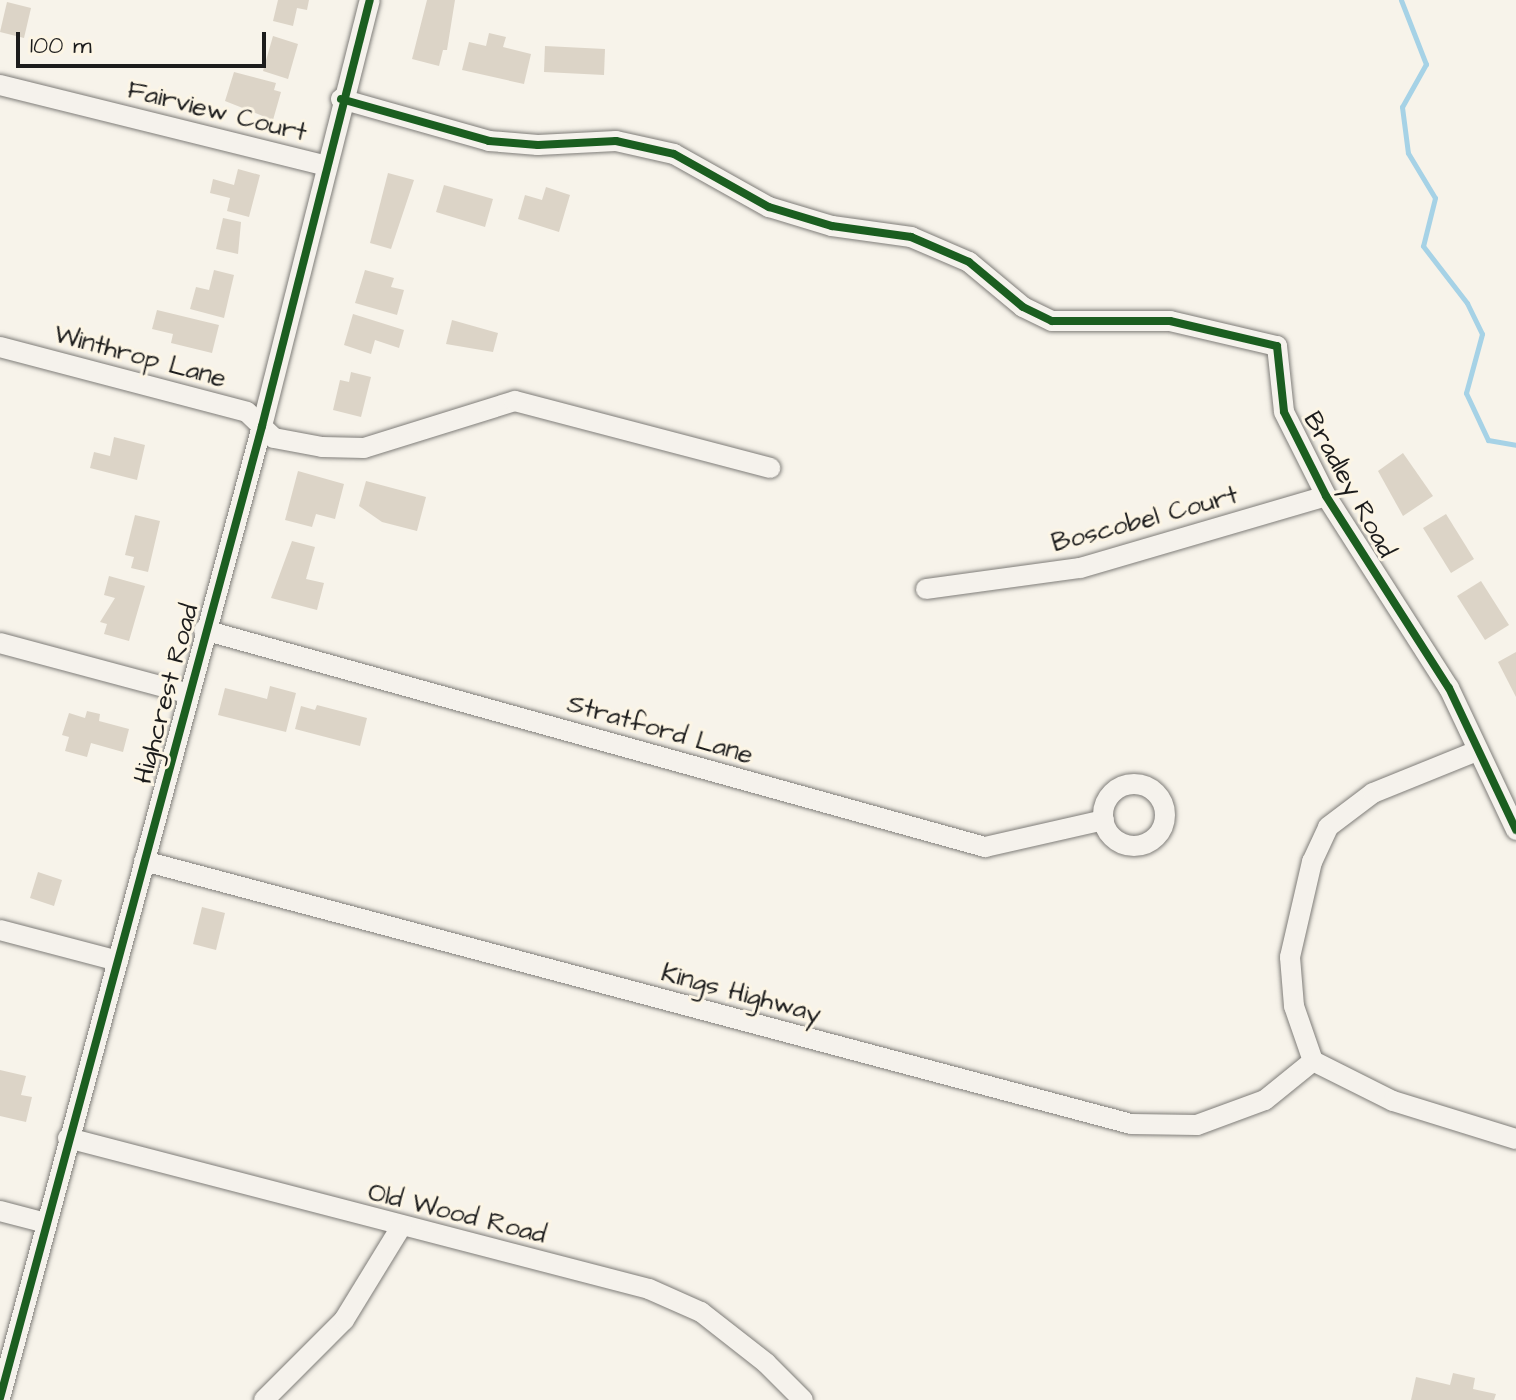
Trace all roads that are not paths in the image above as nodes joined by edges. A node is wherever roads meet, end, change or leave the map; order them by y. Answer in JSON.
{"nodes":[{"id":1,"x":370,"y":0,"type":"edge"},
{"id":2,"x":0,"y":85,"type":"edge"},
{"id":3,"x":341,"y":99,"type":"junction"},
{"id":4,"x":327,"y":166,"type":"junction"},
{"id":5,"x":0,"y":347,"type":"edge"},
{"id":6,"x":262,"y":426,"type":"junction"},
{"id":7,"x":770,"y":468,"type":"dead end"},
{"id":8,"x":1326,"y":496,"type":"junction"},
{"id":9,"x":926,"y":589,"type":"dead end"},
{"id":10,"x":204,"y":630,"type":"junction"},
{"id":11,"x":0,"y":643,"type":"edge"},
{"id":12,"x":187,"y":693,"type":"junction"},
{"id":13,"x":1477,"y":751,"type":"junction"},
{"id":14,"x":1104,"y":820,"type":"dead end"},
{"id":15,"x":1516,"y":830,"type":"edge"},
{"id":16,"x":144,"y":861,"type":"junction"},
{"id":17,"x":0,"y":930,"type":"edge"},
{"id":18,"x":118,"y":961,"type":"junction"},
{"id":19,"x":1313,"y":1061,"type":"junction"},
{"id":20,"x":68,"y":1138,"type":"junction"},
{"id":21,"x":1516,"y":1139,"type":"edge"},
{"id":22,"x":0,"y":1211,"type":"edge"},
{"id":23,"x":46,"y":1223,"type":"junction"},
{"id":24,"x":401,"y":1227,"type":"junction"},
{"id":25,"x":0,"y":1398,"type":"edge"},
{"id":26,"x":264,"y":1400,"type":"edge"},
{"id":27,"x":803,"y":1400,"type":"edge"}],
"edges":[{"from":1,"to":3,"type":"street","name":"Highcrest Road"},
{"from":2,"to":4,"type":"street","name":"Fairview Court"},
{"from":3,"to":4,"type":"street","name":"Highcrest Road"},
{"from":3,"to":8,"type":"street","name":"Bradley Road"},
{"from":4,"to":6,"type":"street","name":"Highcrest Road"},
{"from":5,"to":6,"type":"street","name":"Winthrop Lane"},
{"from":6,"to":7,"type":"street","name":"Winthrop Lane"},
{"from":6,"to":10,"type":"street","name":"Highcrest Road"},
{"from":8,"to":9,"type":"street","name":"Boscobel Court"},
{"from":8,"to":13,"type":"street","name":"Bradley Road"},
{"from":10,"to":12,"type":"street","name":"Highcrest Road"},
{"from":10,"to":14,"type":"street","name":"Stratford Lane"},
{"from":11,"to":12,"type":"street"},
{"from":12,"to":16,"type":"street","name":"Highcrest Road"},
{"from":13,"to":15,"type":"street","name":"Bradley Road"},
{"from":13,"to":19,"type":"street"},
{"from":16,"to":18,"type":"street","name":"Highcrest Road"},
{"from":16,"to":19,"type":"street","name":"Kings Highway"},
{"from":17,"to":18,"type":"street"},
{"from":18,"to":20,"type":"street","name":"Highcrest Road"},
{"from":19,"to":21,"type":"street"},
{"from":20,"to":23,"type":"street","name":"Highcrest Road"},
{"from":20,"to":24,"type":"street","name":"Old Wood Road"},
{"from":22,"to":23,"type":"street"},
{"from":23,"to":25,"type":"street","name":"Highcrest Road"},
{"from":24,"to":26,"type":"street"},
{"from":24,"to":27,"type":"street","name":"Old Wood Road"}]}
